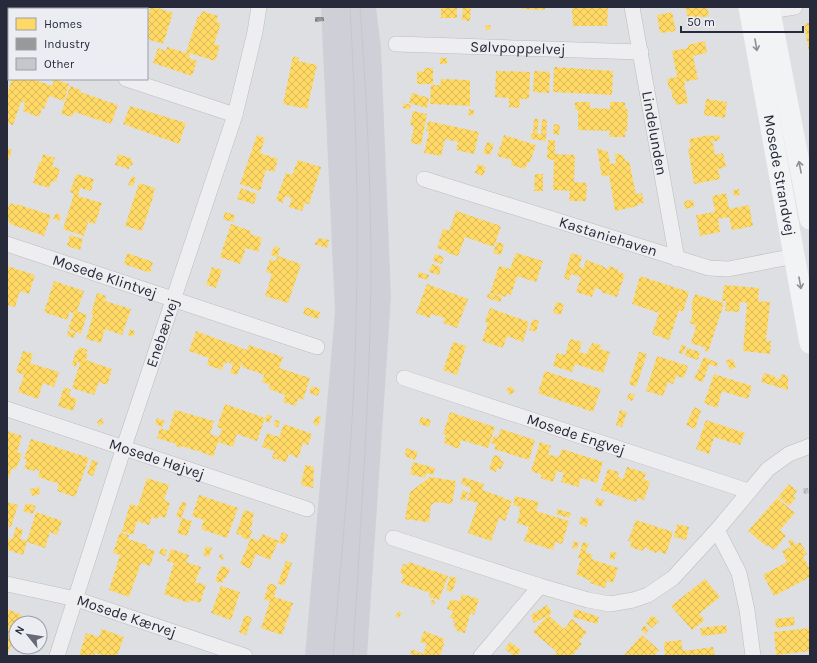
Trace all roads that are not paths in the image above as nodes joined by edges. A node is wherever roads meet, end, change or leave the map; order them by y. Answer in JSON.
{"nodes":[{"id":1,"x":258,"y":7,"type":"edge"},
{"id":2,"x":632,"y":7,"type":"edge"},
{"id":3,"x":749,"y":7,"type":"edge"},
{"id":4,"x":795,"y":7,"type":"edge"},
{"id":5,"x":769,"y":9,"type":"edge"},
{"id":6,"x":396,"y":44,"type":"dead end"},
{"id":7,"x":641,"y":52,"type":"junction"},
{"id":8,"x":129,"y":80,"type":"edge"},
{"id":9,"x":235,"y":115,"type":"junction"},
{"id":10,"x":424,"y":179,"type":"dead end"},
{"id":11,"x":810,"y":219,"type":"edge"},
{"id":12,"x":7,"y":244,"type":"edge"},
{"id":13,"x":795,"y":256,"type":"junction"},
{"id":14,"x":677,"y":259,"type":"junction"},
{"id":15,"x":174,"y":299,"type":"junction"},
{"id":16,"x":810,"y":343,"type":"edge"},
{"id":17,"x":317,"y":347,"type":"dead end"},
{"id":18,"x":404,"y":378,"type":"dead end"},
{"id":19,"x":7,"y":409,"type":"edge"},
{"id":20,"x":810,"y":446,"type":"edge"},
{"id":21,"x":124,"y":447,"type":"junction"},
{"id":22,"x":748,"y":491,"type":"junction"},
{"id":23,"x":307,"y":509,"type":"dead end"},
{"id":24,"x":717,"y":530,"type":"junction"},
{"id":25,"x":393,"y":538,"type":"dead end"},
{"id":26,"x":7,"y":584,"type":"edge"},
{"id":27,"x":540,"y":586,"type":"junction"},
{"id":28,"x":76,"y":599,"type":"junction"},
{"id":29,"x":57,"y":656,"type":"edge"},
{"id":30,"x":245,"y":656,"type":"edge"},
{"id":31,"x":481,"y":656,"type":"edge"},
{"id":32,"x":753,"y":656,"type":"edge"}],
"edges":[{"from":1,"to":9,"type":"street","name":"Enebærvej"},
{"from":2,"to":7,"type":"street","name":"Lindelunden"},
{"from":3,"to":13,"type":"main road","name":"Mosede Strandvej","one_way":true},
{"from":4,"to":5,"type":"street"},
{"from":11,"to":5,"type":"main road","name":"Mosede Strandvej","one_way":true},
{"from":6,"to":7,"type":"street","name":"Sølvpoppelvej"},
{"from":7,"to":14,"type":"street","name":"Lindelunden"},
{"from":8,"to":9,"type":"street"},
{"from":9,"to":15,"type":"street","name":"Enebærvej"},
{"from":10,"to":14,"type":"street","name":"Kastaniehaven"},
{"from":12,"to":15,"type":"street","name":"Mosede Klintvej"},
{"from":13,"to":14,"type":"street","name":"Kastaniehaven"},
{"from":13,"to":16,"type":"main road","name":"Mosede Strandvej","one_way":true},
{"from":15,"to":17,"type":"street","name":"Mosede Klintvej"},
{"from":15,"to":21,"type":"street","name":"Enebærvej"},
{"from":18,"to":22,"type":"street","name":"Mosede Engvej"},
{"from":19,"to":21,"type":"street","name":"Mosede Højvej"},
{"from":20,"to":22,"type":"street"},
{"from":21,"to":23,"type":"street","name":"Mosede Højvej"},
{"from":21,"to":28,"type":"street","name":"Enebærvej"},
{"from":22,"to":24,"type":"street"},
{"from":24,"to":27,"type":"street"},
{"from":24,"to":32,"type":"street"},
{"from":25,"to":27,"type":"street"},
{"from":26,"to":28,"type":"street","name":"Mosede Kærvej"},
{"from":27,"to":31,"type":"street"},
{"from":28,"to":29,"type":"street","name":"Enebærvej"},
{"from":28,"to":30,"type":"street","name":"Mosede Kærvej"}]}
